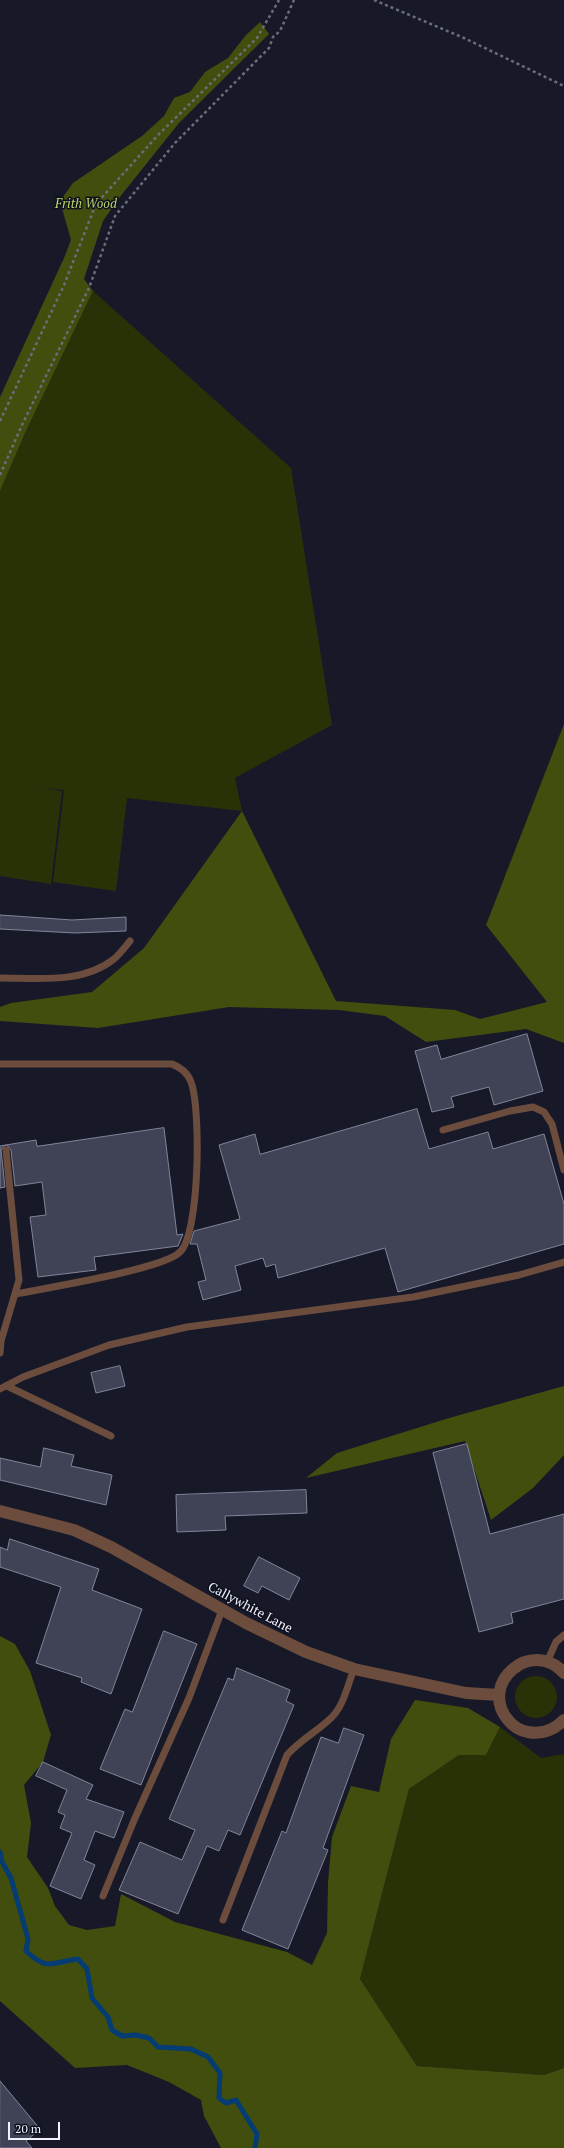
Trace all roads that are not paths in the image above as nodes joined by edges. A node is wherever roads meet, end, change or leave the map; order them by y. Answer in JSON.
{"nodes":[{"id":1,"x":130,"y":941,"type":"dead end"},
{"id":2,"x":0,"y":978,"type":"edge"},
{"id":3,"x":0,"y":1064,"type":"edge"},
{"id":4,"x":444,"y":1130,"type":"dead end"},
{"id":5,"x":6,"y":1150,"type":"dead end"},
{"id":6,"x":564,"y":1170,"type":"edge"},
{"id":7,"x":564,"y":1262,"type":"edge"},
{"id":8,"x":16,"y":1294,"type":"junction"},
{"id":9,"x":0,"y":1353,"type":"edge"},
{"id":10,"x":7,"y":1386,"type":"junction"},
{"id":11,"x":0,"y":1389,"type":"edge"},
{"id":12,"x":111,"y":1436,"type":"dead end"},
{"id":13,"x":0,"y":1511,"type":"edge"},
{"id":14,"x":222,"y":1610,"type":"junction"},
{"id":15,"x":564,"y":1635,"type":"edge"},
{"id":16,"x":547,"y":1662,"type":"junction"},
{"id":17,"x":354,"y":1669,"type":"junction"},
{"id":18,"x":564,"y":1673,"type":"edge"},
{"id":19,"x":499,"y":1695,"type":"junction"},
{"id":20,"x":564,"y":1720,"type":"edge"},
{"id":21,"x":103,"y":1896,"type":"dead end"},
{"id":22,"x":223,"y":1920,"type":"dead end"}],
"edges":[{"from":1,"to":2,"type":"lane"},
{"from":3,"to":8,"type":"lane"},
{"from":4,"to":6,"type":"lane"},
{"from":5,"to":8,"type":"lane"},
{"from":7,"to":10,"type":"lane"},
{"from":8,"to":9,"type":"lane"},
{"from":10,"to":11,"type":"lane"},
{"from":10,"to":12,"type":"lane"},
{"from":13,"to":14,"type":"street","name":"Callywhite Lane"},
{"from":14,"to":17,"type":"street","name":"Callywhite Lane"},
{"from":14,"to":21,"type":"lane"},
{"from":15,"to":16,"type":"lane"},
{"from":16,"to":18,"type":"street"},
{"from":16,"to":19,"type":"street"},
{"from":17,"to":19,"type":"street","name":"Callywhite Lane"},
{"from":17,"to":22,"type":"lane"},
{"from":19,"to":20,"type":"street"}]}
